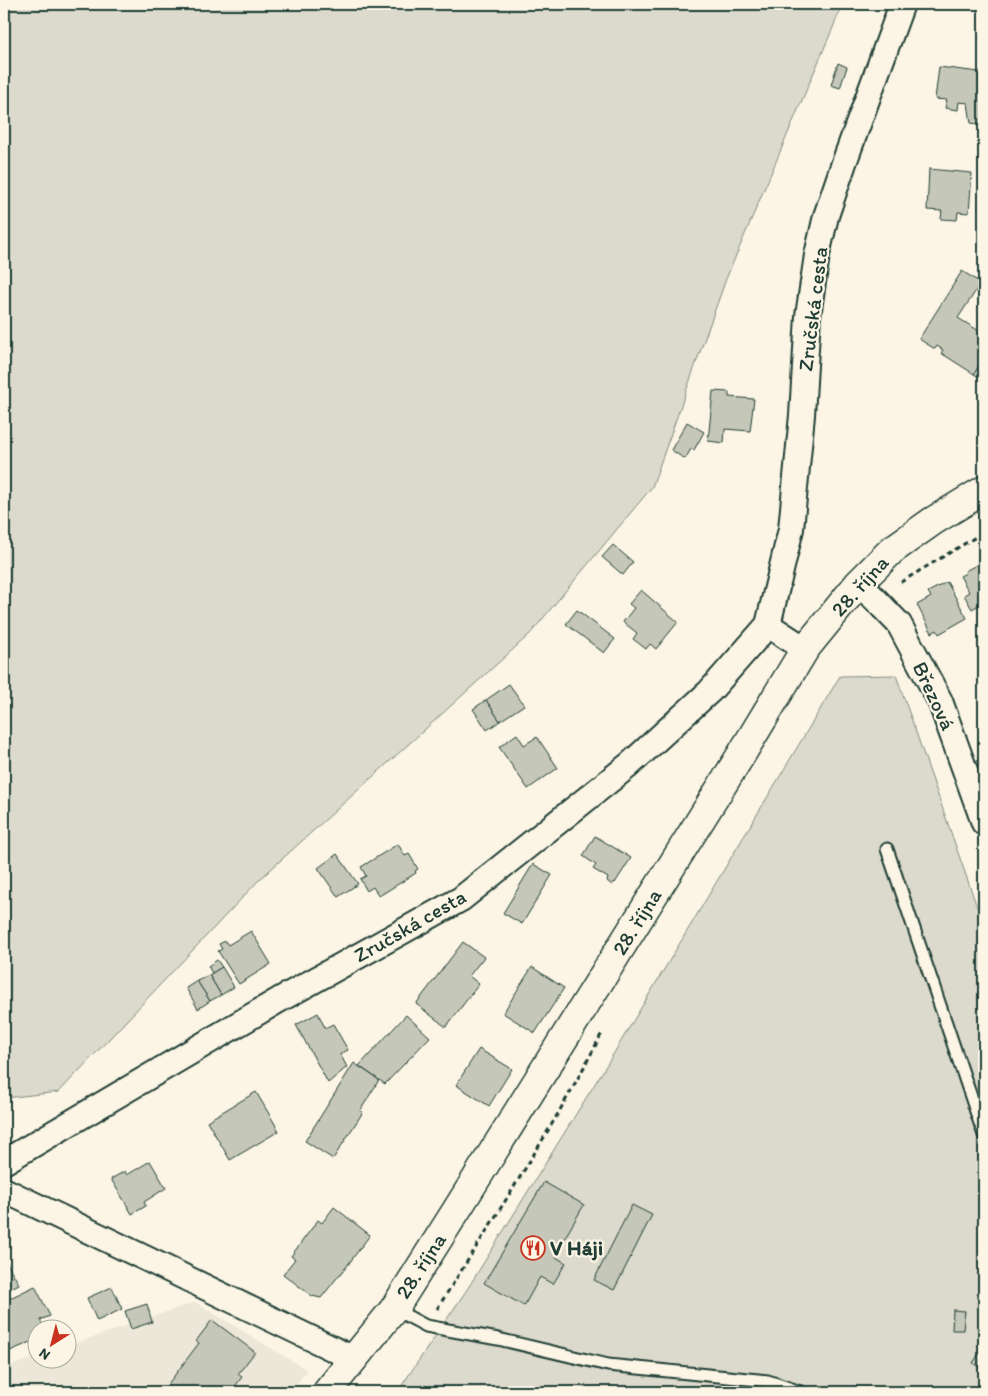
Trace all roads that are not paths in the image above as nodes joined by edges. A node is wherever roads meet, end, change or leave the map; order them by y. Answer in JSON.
{"nodes":[{"id":1,"x":902,"y":4,"type":"edge"},
{"id":2,"x":984,"y":490,"type":"edge"},
{"id":3,"x":866,"y":591,"type":"junction"},
{"id":4,"x":768,"y":625,"type":"junction"},
{"id":5,"x":805,"y":649,"type":"junction"},
{"id":6,"x":983,"y":815,"type":"edge"},
{"id":7,"x":887,"y":849,"type":"dead end"},
{"id":8,"x":984,"y":1135,"type":"edge"},
{"id":9,"x":4,"y":1162,"type":"edge"},
{"id":10,"x":4,"y":1190,"type":"edge"},
{"id":11,"x":394,"y":1309,"type":"junction"},
{"id":12,"x":354,"y":1359,"type":"junction"},
{"id":13,"x":327,"y":1392,"type":"edge"},
{"id":14,"x":801,"y":1392,"type":"edge"}],
"edges":[{"from":1,"to":4,"type":"street","name":"Zručská cesta"},
{"from":2,"to":3,"type":"main road","name":"28. října"},
{"from":3,"to":5,"type":"main road","name":"28. října"},
{"from":3,"to":6,"type":"street","name":"Březová"},
{"from":4,"to":5,"type":"street"},
{"from":4,"to":9,"type":"street","name":"Zručská cesta"},
{"from":5,"to":11,"type":"main road","name":"28. října"},
{"from":7,"to":8,"type":"lane"},
{"from":10,"to":12,"type":"street"},
{"from":11,"to":12,"type":"main road","name":"28. října"},
{"from":11,"to":14,"type":"lane"},
{"from":12,"to":13,"type":"main road","name":"28. října"}]}
